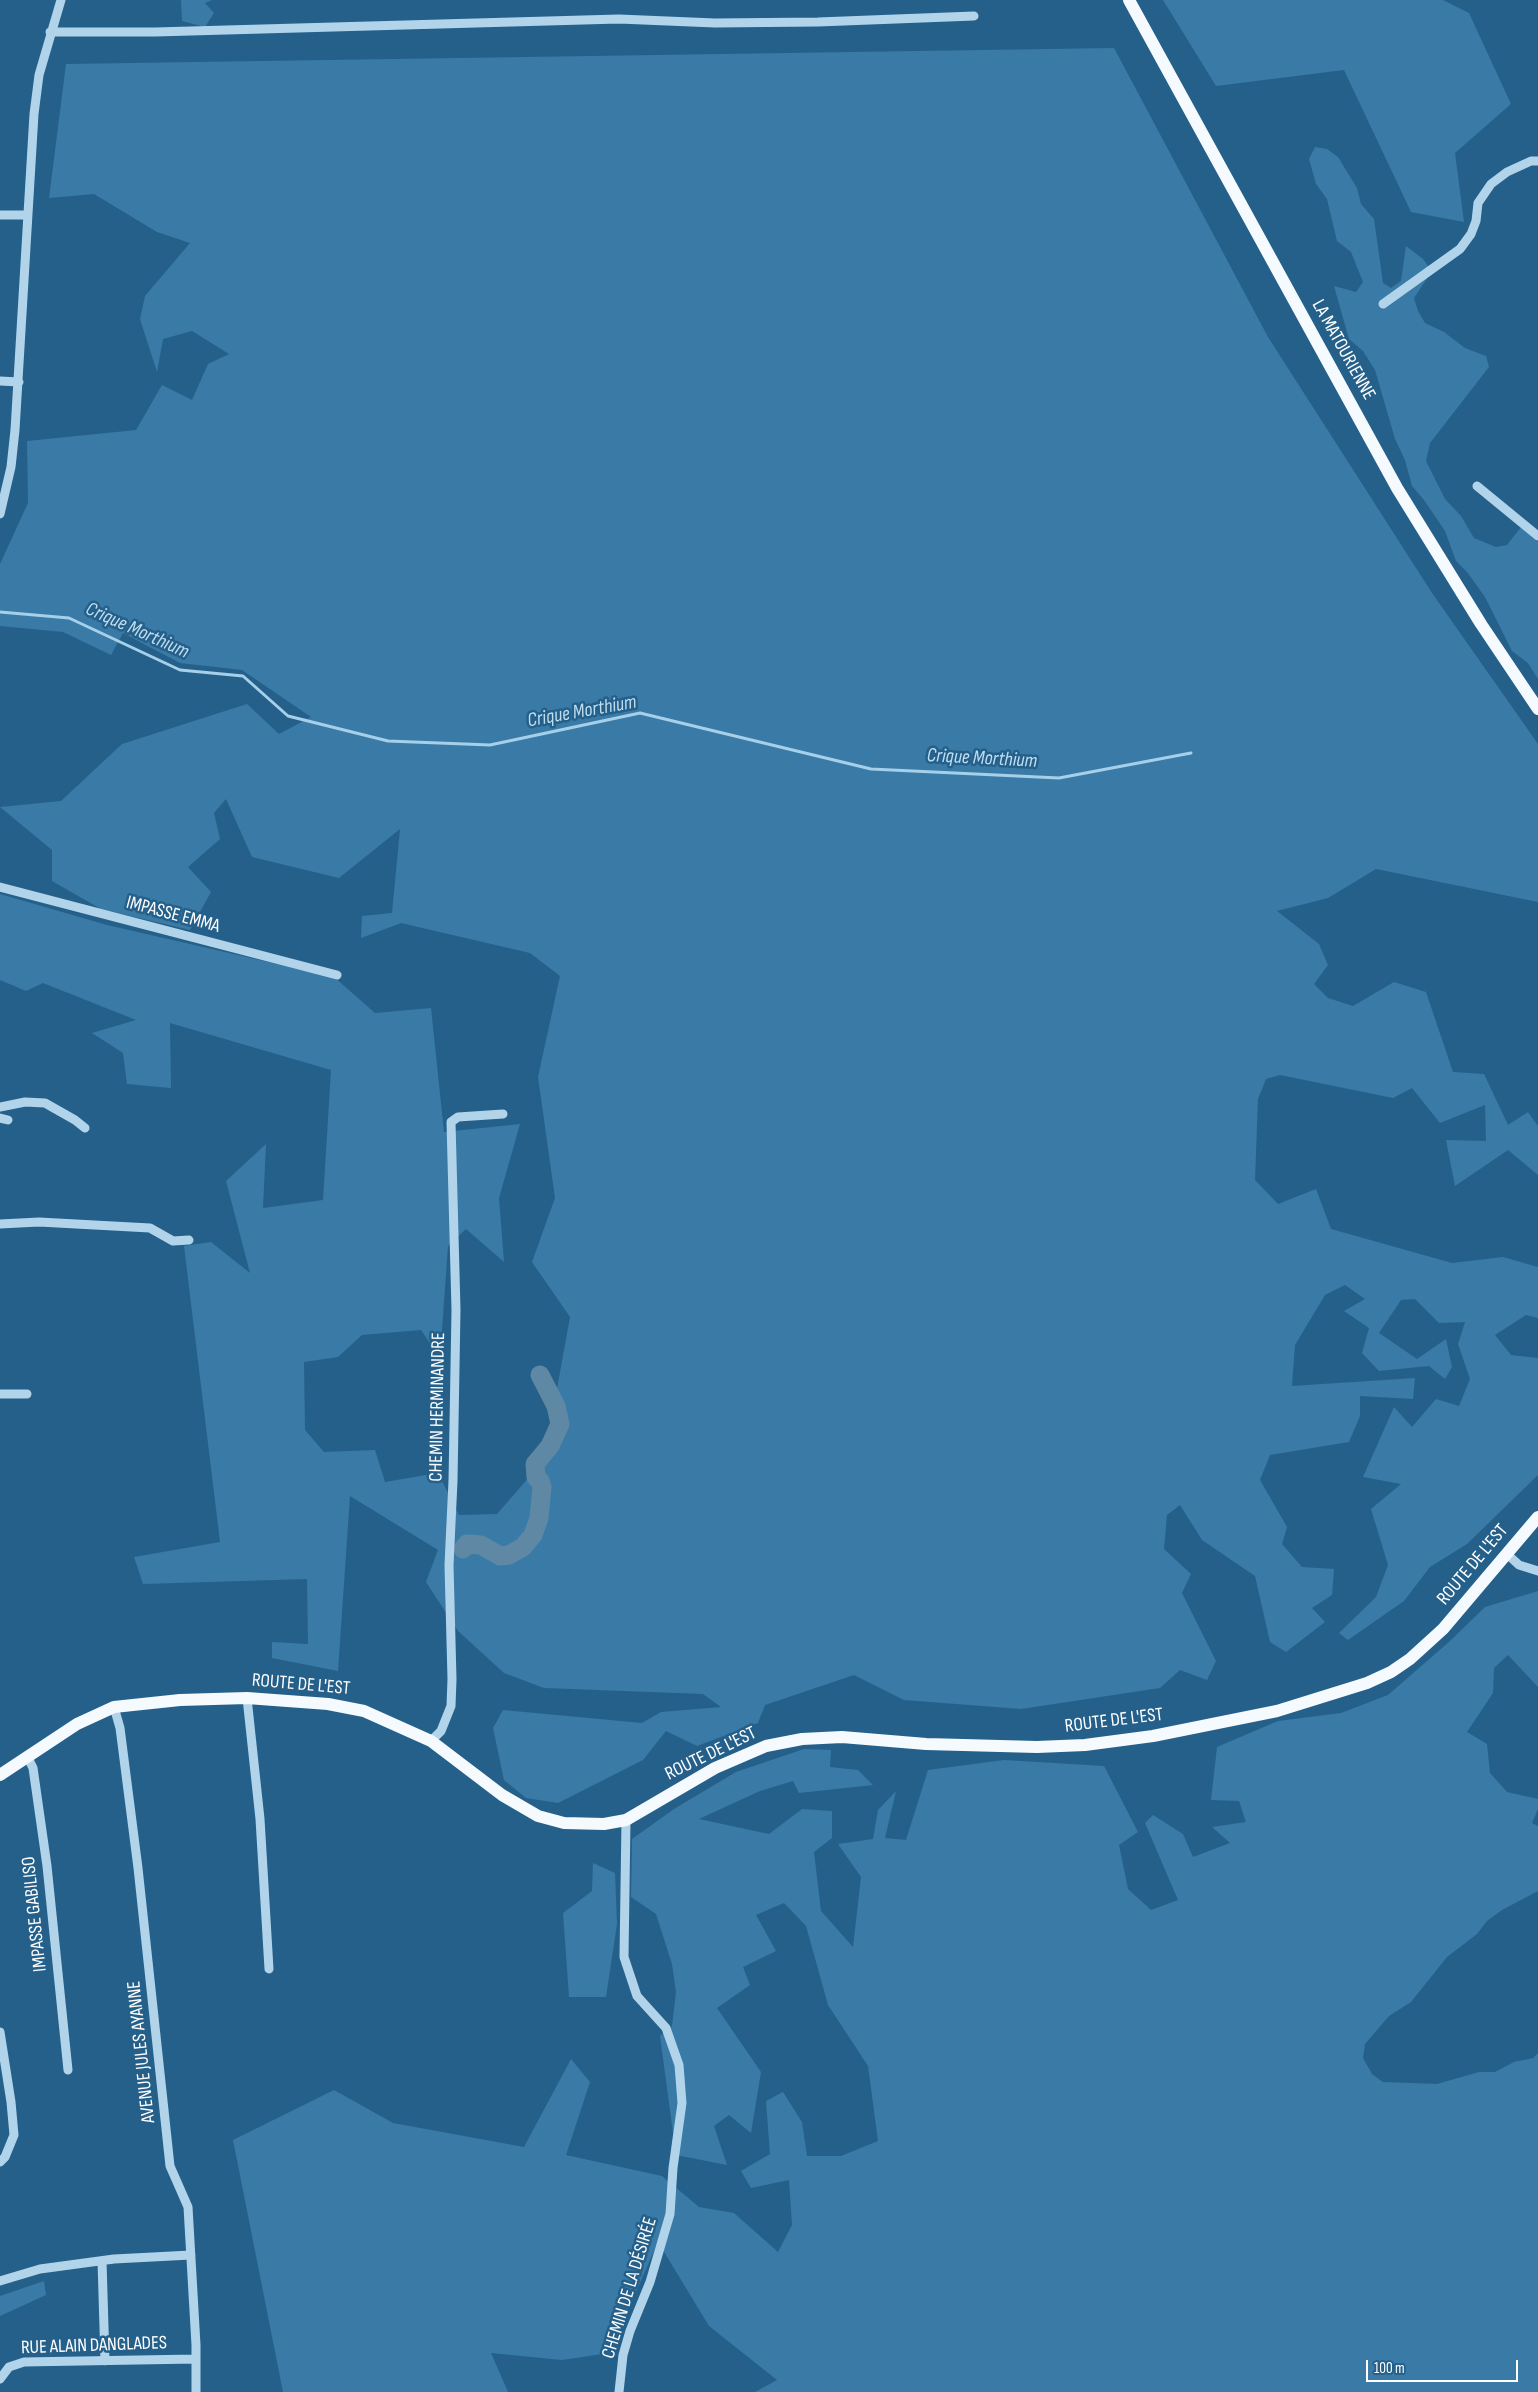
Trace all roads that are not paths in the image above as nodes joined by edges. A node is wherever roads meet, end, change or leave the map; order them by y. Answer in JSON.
{"nodes":[{"id":1,"x":61,"y":0,"type":"edge"},
{"id":2,"x":1130,"y":0,"type":"edge"},
{"id":3,"x":974,"y":16,"type":"dead end"},
{"id":4,"x":50,"y":32,"type":"junction"},
{"id":5,"x":1538,"y":160,"type":"edge"},
{"id":6,"x":0,"y":215,"type":"edge"},
{"id":7,"x":27,"y":215,"type":"junction"},
{"id":8,"x":1383,"y":304,"type":"dead end"},
{"id":9,"x":0,"y":381,"type":"edge"},
{"id":10,"x":19,"y":382,"type":"junction"},
{"id":11,"x":1477,"y":486,"type":"dead end"},
{"id":12,"x":0,"y":513,"type":"edge"},
{"id":13,"x":1538,"y":536,"type":"edge"},
{"id":14,"x":1538,"y":709,"type":"edge"},
{"id":15,"x":0,"y":887,"type":"edge"},
{"id":16,"x":337,"y":975,"type":"dead end"},
{"id":17,"x":0,"y":1107,"type":"edge"},
{"id":18,"x":503,"y":1114,"type":"dead end"},
{"id":19,"x":85,"y":1128,"type":"dead end"},
{"id":20,"x":0,"y":1224,"type":"edge"},
{"id":21,"x":190,"y":1240,"type":"dead end"},
{"id":22,"x":0,"y":1394,"type":"edge"},
{"id":23,"x":27,"y":1394,"type":"dead end"},
{"id":24,"x":1538,"y":1517,"type":"edge"},
{"id":25,"x":1507,"y":1554,"type":"junction"},
{"id":26,"x":1538,"y":1571,"type":"edge"},
{"id":27,"x":247,"y":1698,"type":"junction"},
{"id":28,"x":114,"y":1707,"type":"junction"},
{"id":29,"x":431,"y":1741,"type":"junction"},
{"id":30,"x":27,"y":1756,"type":"junction"},
{"id":31,"x":0,"y":1775,"type":"edge"},
{"id":32,"x":626,"y":1820,"type":"junction"},
{"id":33,"x":269,"y":1969,"type":"dead end"},
{"id":34,"x":0,"y":2032,"type":"edge"},
{"id":35,"x":68,"y":2070,"type":"dead end"},
{"id":36,"x":0,"y":2162,"type":"edge"},
{"id":37,"x":191,"y":2255,"type":"junction"},
{"id":38,"x":102,"y":2261,"type":"junction"},
{"id":39,"x":0,"y":2281,"type":"edge"},
{"id":40,"x":196,"y":2359,"type":"junction"},
{"id":41,"x":105,"y":2361,"type":"junction"},
{"id":42,"x":0,"y":2379,"type":"edge"},
{"id":43,"x":196,"y":2392,"type":"edge"},
{"id":44,"x":619,"y":2392,"type":"edge"}],
"edges":[{"from":1,"to":4,"type":"street"},
{"from":2,"to":14,"type":"main road","name":"LA MATOURIENNE"},
{"from":3,"to":4,"type":"street"},
{"from":4,"to":7,"type":"street"},
{"from":5,"to":8,"type":"street"},
{"from":6,"to":7,"type":"street"},
{"from":7,"to":10,"type":"street"},
{"from":9,"to":10,"type":"street"},
{"from":10,"to":12,"type":"street"},
{"from":11,"to":13,"type":"street"},
{"from":15,"to":16,"type":"street","name":"IMPASSE EMMA"},
{"from":17,"to":19,"type":"street"},
{"from":18,"to":29,"type":"street","name":"CHEMIN HERMINANDRE"},
{"from":20,"to":21,"type":"street"},
{"from":22,"to":23,"type":"street"},
{"from":24,"to":25,"type":"main road","name":"ROUTE DE L'EST"},
{"from":25,"to":26,"type":"street"},
{"from":25,"to":32,"type":"main road","name":"ROUTE DE L'EST"},
{"from":27,"to":28,"type":"main road","name":"ROUTE DE L'EST"},
{"from":27,"to":29,"type":"main road","name":"ROUTE DE L'EST"},
{"from":27,"to":33,"type":"street"},
{"from":28,"to":30,"type":"main road","name":"ROUTE DE L'EST"},
{"from":28,"to":37,"type":"street","name":"AVENUE JULES AYANNE"},
{"from":29,"to":32,"type":"main road","name":"ROUTE DE L'EST"},
{"from":30,"to":31,"type":"main road","name":"ROUTE DE L'EST"},
{"from":30,"to":35,"type":"street","name":"IMPASSE GABILISO"},
{"from":32,"to":44,"type":"street","name":"CHEMIN DE LA DÉSIRÉE"},
{"from":34,"to":36,"type":"street"},
{"from":37,"to":38,"type":"street"},
{"from":37,"to":40,"type":"street","name":"AVENUE JULES AYANNE"},
{"from":38,"to":39,"type":"street"},
{"from":38,"to":41,"type":"street"},
{"from":40,"to":41,"type":"street","name":"RUE ALAIN DANGLADES"},
{"from":40,"to":43,"type":"street","name":"AVENUE JULES AYANNE"},
{"from":41,"to":42,"type":"street","name":"RUE ALAIN DANGLADES"}]}
